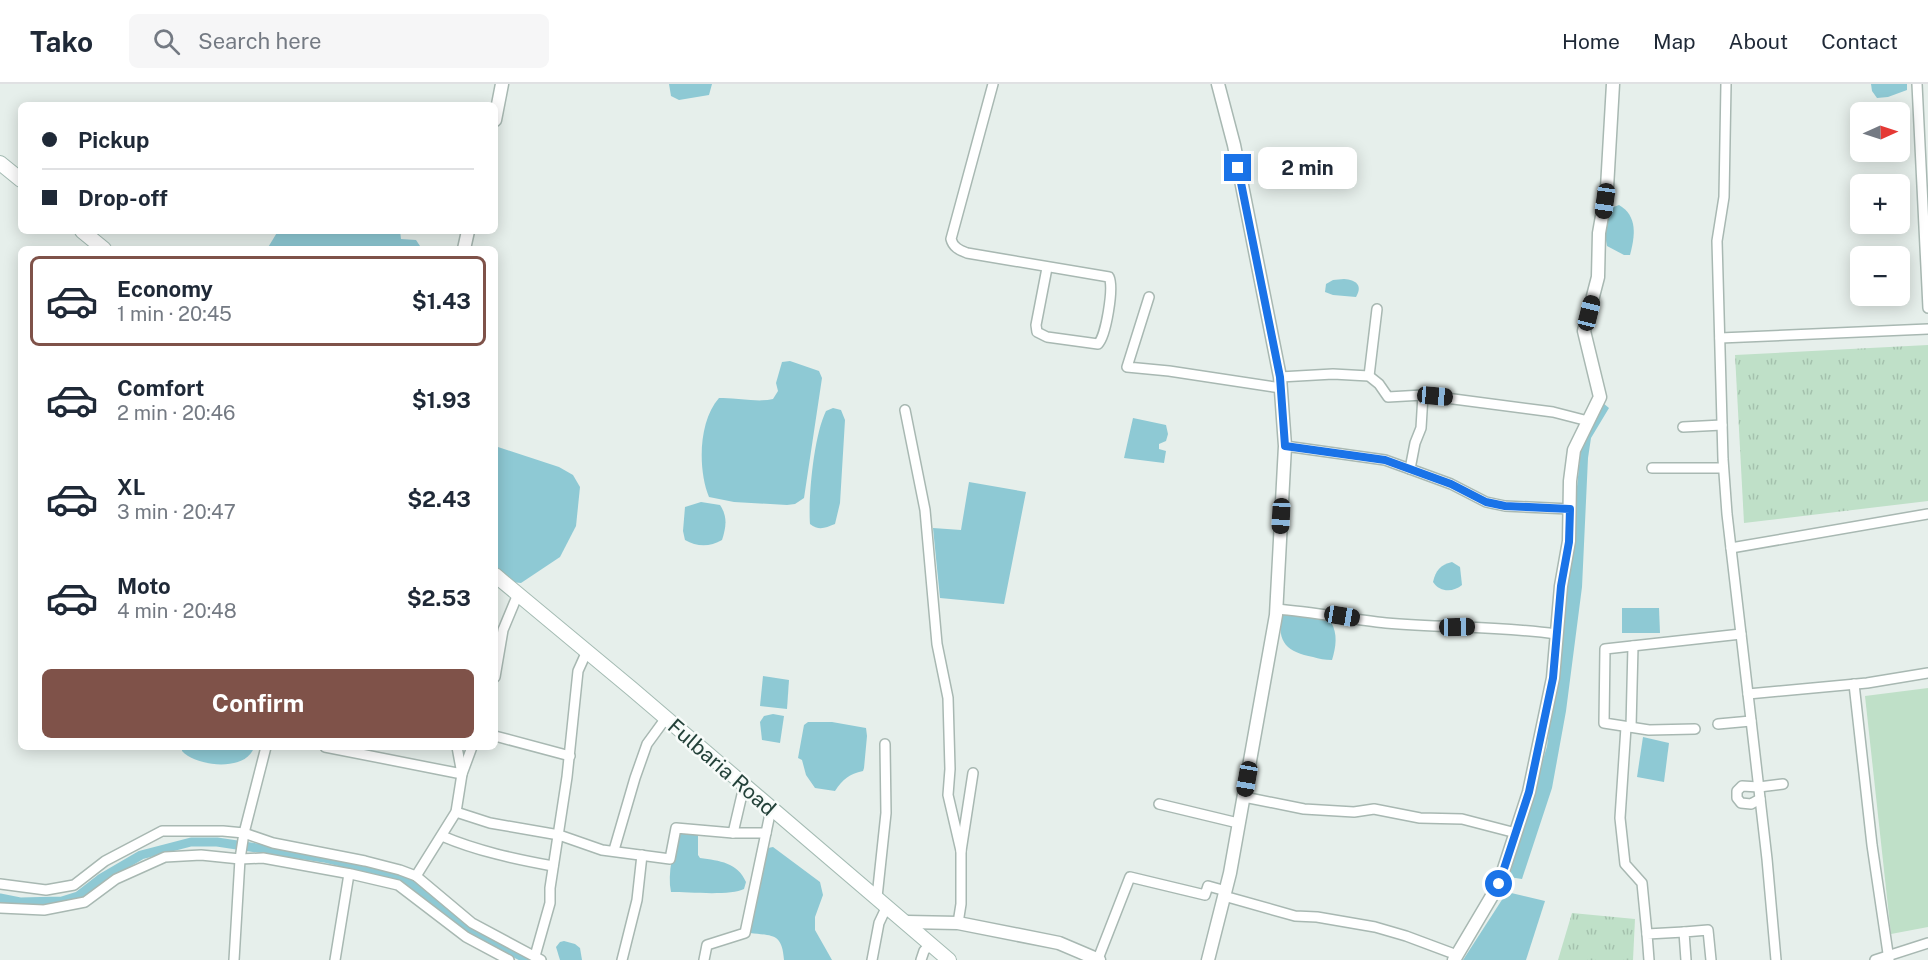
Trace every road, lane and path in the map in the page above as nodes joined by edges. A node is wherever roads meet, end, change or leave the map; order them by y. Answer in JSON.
{"nodes":[{"id":1,"x":502,"y":84,"type":"edge"},
{"id":2,"x":993,"y":84,"type":"edge"},
{"id":3,"x":1218,"y":84,"type":"edge"},
{"id":4,"x":1613,"y":84,"type":"edge"},
{"id":5,"x":1726,"y":84,"type":"edge"},
{"id":6,"x":1917,"y":84,"type":"edge"},
{"id":7,"x":498,"y":105,"type":"edge"},
{"id":8,"x":0,"y":163,"type":"edge"},
{"id":9,"x":18,"y":178,"type":"edge"},
{"id":10,"x":86,"y":234,"type":"edge"},
{"id":11,"x":100,"y":246,"type":"edge"},
{"id":12,"x":1047,"y":268,"type":"junction"},
{"id":13,"x":1149,"y":297,"type":"dead end"},
{"id":14,"x":1928,"y":308,"type":"edge"},
{"id":15,"x":1377,"y":309,"type":"dead end"},
{"id":16,"x":1928,"y":329,"type":"edge"},
{"id":17,"x":1719,"y":338,"type":"junction"},
{"id":18,"x":1370,"y":376,"type":"junction"},
{"id":19,"x":1280,"y":382,"type":"junction"},
{"id":20,"x":1423,"y":395,"type":"junction"},
{"id":21,"x":905,"y":410,"type":"dead end"},
{"id":22,"x":1588,"y":421,"type":"junction"},
{"id":23,"x":1722,"y":425,"type":"junction"},
{"id":24,"x":1683,"y":427,"type":"dead end"},
{"id":25,"x":1285,"y":446,"type":"junction"},
{"id":26,"x":1652,"y":468,"type":"dead end"},
{"id":27,"x":1723,"y":468,"type":"junction"},
{"id":28,"x":1410,"y":469,"type":"junction"},
{"id":29,"x":1570,"y":509,"type":"junction"},
{"id":30,"x":1928,"y":514,"type":"edge"},
{"id":31,"x":1731,"y":548,"type":"junction"},
{"id":32,"x":498,"y":577,"type":"edge"},
{"id":33,"x":518,"y":594,"type":"junction"},
{"id":34,"x":1276,"y":609,"type":"junction"},
{"id":35,"x":1557,"y":634,"type":"junction"},
{"id":36,"x":1741,"y":634,"type":"junction"},
{"id":37,"x":1634,"y":646,"type":"junction"},
{"id":38,"x":587,"y":651,"type":"junction"},
{"id":39,"x":498,"y":659,"type":"edge"},
{"id":40,"x":1928,"y":673,"type":"edge"},
{"id":41,"x":1854,"y":684,"type":"junction"},
{"id":42,"x":1748,"y":694,"type":"junction"},
{"id":43,"x":666,"y":718,"type":"junction"},
{"id":44,"x":1751,"y":721,"type":"junction"},
{"id":45,"x":1718,"y":724,"type":"dead end"},
{"id":46,"x":1629,"y":727,"type":"junction"},
{"id":47,"x":1695,"y":729,"type":"dead end"},
{"id":48,"x":498,"y":737,"type":"edge"},
{"id":49,"x":885,"y":744,"type":"dead end"},
{"id":50,"x":265,"y":750,"type":"edge"},
{"id":51,"x":340,"y":750,"type":"edge"},
{"id":52,"x":458,"y":750,"type":"edge"},
{"id":53,"x":471,"y":750,"type":"edge"},
{"id":54,"x":570,"y":756,"type":"junction"},
{"id":55,"x":973,"y":773,"type":"dead end"},
{"id":56,"x":462,"y":774,"type":"junction"},
{"id":57,"x":1783,"y":784,"type":"dead end"},
{"id":58,"x":744,"y":786,"type":"junction"},
{"id":59,"x":1759,"y":787,"type":"junction"},
{"id":60,"x":1244,"y":797,"type":"junction"},
{"id":61,"x":1760,"y":799,"type":"junction"},
{"id":62,"x":1159,"y":804,"type":"dead end"},
{"id":63,"x":771,"y":809,"type":"junction"},
{"id":64,"x":456,"y":812,"type":"junction"},
{"id":65,"x":1238,"y":823,"type":"junction"},
{"id":66,"x":244,"y":832,"type":"junction"},
{"id":67,"x":733,"y":833,"type":"junction"},
{"id":68,"x":766,"y":833,"type":"junction"},
{"id":69,"x":1516,"y":833,"type":"junction"},
{"id":70,"x":560,"y":835,"type":"junction"},
{"id":71,"x":442,"y":836,"type":"junction"},
{"id":72,"x":614,"y":850,"type":"junction"},
{"id":73,"x":961,"y":851,"type":"junction"},
{"id":74,"x":642,"y":855,"type":"junction"},
{"id":75,"x":240,"y":859,"type":"junction"},
{"id":76,"x":553,"y":866,"type":"junction"},
{"id":77,"x":349,"y":874,"type":"junction"},
{"id":78,"x":416,"y":876,"type":"junction"},
{"id":79,"x":0,"y":884,"type":"edge"},
{"id":80,"x":1225,"y":893,"type":"junction"},
{"id":81,"x":882,"y":902,"type":"junction"},
{"id":82,"x":0,"y":908,"type":"edge"},
{"id":83,"x":907,"y":922,"type":"junction"},
{"id":84,"x":958,"y":923,"type":"junction"},
{"id":85,"x":1684,"y":932,"type":"junction"},
{"id":86,"x":1647,"y":934,"type":"junction"},
{"id":87,"x":931,"y":943,"type":"junction"},
{"id":88,"x":1928,"y":943,"type":"edge"},
{"id":89,"x":538,"y":958,"type":"edge"},
{"id":90,"x":1456,"y":958,"type":"edge"},
{"id":91,"x":1888,"y":958,"type":"edge"},
{"id":92,"x":234,"y":960,"type":"edge"},
{"id":93,"x":335,"y":960,"type":"edge"},
{"id":94,"x":508,"y":960,"type":"edge"},
{"id":95,"x":622,"y":960,"type":"edge"},
{"id":96,"x":704,"y":960,"type":"edge"},
{"id":97,"x":872,"y":960,"type":"edge"},
{"id":98,"x":921,"y":960,"type":"edge"},
{"id":99,"x":949,"y":960,"type":"edge"},
{"id":100,"x":1098,"y":960,"type":"edge"},
{"id":101,"x":1208,"y":960,"type":"edge"},
{"id":102,"x":1650,"y":960,"type":"edge"},
{"id":103,"x":1686,"y":960,"type":"edge"},
{"id":104,"x":1711,"y":960,"type":"edge"},
{"id":105,"x":1776,"y":960,"type":"edge"},
{"id":106,"x":1875,"y":960,"type":"edge"}],
"edges":[{"from":1,"to":7,"type":"street"},
{"from":2,"to":12,"type":"street"},
{"from":3,"to":19,"type":"street"},
{"from":4,"to":22,"type":"street"},
{"from":5,"to":17,"type":"street"},
{"from":6,"to":14,"type":"street"},
{"from":8,"to":9,"type":"main road"},
{"from":10,"to":11,"type":"main road"},
{"from":12,"to":12,"type":"street"},
{"from":13,"to":19,"type":"street"},
{"from":15,"to":18,"type":"street"},
{"from":16,"to":17,"type":"street"},
{"from":17,"to":23,"type":"street"},
{"from":18,"to":19,"type":"street"},
{"from":18,"to":20,"type":"street"},
{"from":19,"to":25,"type":"street"},
{"from":20,"to":22,"type":"street"},
{"from":20,"to":28,"type":"street"},
{"from":21,"to":73,"type":"street"},
{"from":22,"to":29,"type":"street"},
{"from":23,"to":24,"type":"street"},
{"from":23,"to":27,"type":"street"},
{"from":25,"to":28,"type":"street"},
{"from":25,"to":34,"type":"street"},
{"from":26,"to":27,"type":"street"},
{"from":27,"to":31,"type":"street"},
{"from":28,"to":29,"type":"street"},
{"from":29,"to":35,"type":"street"},
{"from":30,"to":31,"type":"street"},
{"from":31,"to":36,"type":"street"},
{"from":32,"to":33,"type":"main road","name":"Fulbaria Road"},
{"from":33,"to":38,"type":"main road","name":"Fulbaria Road"},
{"from":33,"to":39,"type":"street"},
{"from":34,"to":35,"type":"street"},
{"from":34,"to":60,"type":"street"},
{"from":35,"to":69,"type":"street"},
{"from":36,"to":37,"type":"street"},
{"from":36,"to":42,"type":"street"},
{"from":37,"to":46,"type":"street"},
{"from":37,"to":46,"type":"street"},
{"from":38,"to":43,"type":"main road","name":"Fulbaria Road"},
{"from":38,"to":54,"type":"street"},
{"from":40,"to":41,"type":"street"},
{"from":41,"to":42,"type":"street"},
{"from":41,"to":91,"type":"street"},
{"from":42,"to":44,"type":"street"},
{"from":43,"to":58,"type":"main road","name":"Fulbaria Road"},
{"from":43,"to":72,"type":"street"},
{"from":44,"to":45,"type":"street"},
{"from":44,"to":59,"type":"street"},
{"from":46,"to":47,"type":"street"},
{"from":46,"to":86,"type":"street"},
{"from":48,"to":54,"type":"street"},
{"from":49,"to":81,"type":"street"},
{"from":50,"to":66,"type":"street"},
{"from":51,"to":56,"type":"street"},
{"from":52,"to":56,"type":"street"},
{"from":53,"to":56,"type":"street"},
{"from":54,"to":70,"type":"street"},
{"from":55,"to":73,"type":"street"},
{"from":56,"to":64,"type":"street"},
{"from":57,"to":59,"type":"street"},
{"from":58,"to":63,"type":"main road","name":"Fulbaria Road"},
{"from":58,"to":67,"type":"street"},
{"from":59,"to":61,"type":"street"},
{"from":59,"to":61,"type":"street"},
{"from":60,"to":65,"type":"street"},
{"from":60,"to":69,"type":"street"},
{"from":61,"to":105,"type":"street"},
{"from":62,"to":65,"type":"street"},
{"from":63,"to":68,"type":"street"},
{"from":63,"to":81,"type":"main road","name":"Fulbaria Road"},
{"from":64,"to":70,"type":"street"},
{"from":64,"to":71,"type":"street"},
{"from":65,"to":80,"type":"street"},
{"from":66,"to":75,"type":"street"},
{"from":66,"to":78,"type":"street"},
{"from":66,"to":79,"type":"street"},
{"from":67,"to":68,"type":"street"},
{"from":67,"to":74,"type":"street"},
{"from":68,"to":96,"type":"street"},
{"from":69,"to":90,"type":"street"},
{"from":70,"to":72,"type":"street"},
{"from":70,"to":76,"type":"street"},
{"from":71,"to":76,"type":"street"},
{"from":71,"to":78,"type":"street"},
{"from":72,"to":74,"type":"street"},
{"from":73,"to":84,"type":"street"},
{"from":74,"to":95,"type":"street"},
{"from":75,"to":77,"type":"street"},
{"from":75,"to":82,"type":"street"},
{"from":75,"to":92,"type":"street"},
{"from":76,"to":89,"type":"street"},
{"from":77,"to":93,"type":"street"},
{"from":77,"to":94,"type":"street"},
{"from":78,"to":89,"type":"street"},
{"from":80,"to":90,"type":"street"},
{"from":80,"to":100,"type":"street"},
{"from":80,"to":101,"type":"street"},
{"from":81,"to":83,"type":"main road","name":"Fulbaria Road"},
{"from":81,"to":97,"type":"street"},
{"from":83,"to":84,"type":"street"},
{"from":83,"to":87,"type":"main road","name":"Fulbaria Road"},
{"from":84,"to":100,"type":"street"},
{"from":85,"to":86,"type":"street"},
{"from":85,"to":103,"type":"street"},
{"from":85,"to":104,"type":"street"},
{"from":86,"to":102,"type":"street"},
{"from":87,"to":98,"type":"street"},
{"from":87,"to":99,"type":"main road","name":"Fulbaria Road"},
{"from":88,"to":91,"type":"street"},
{"from":91,"to":106,"type":"street"}]}
